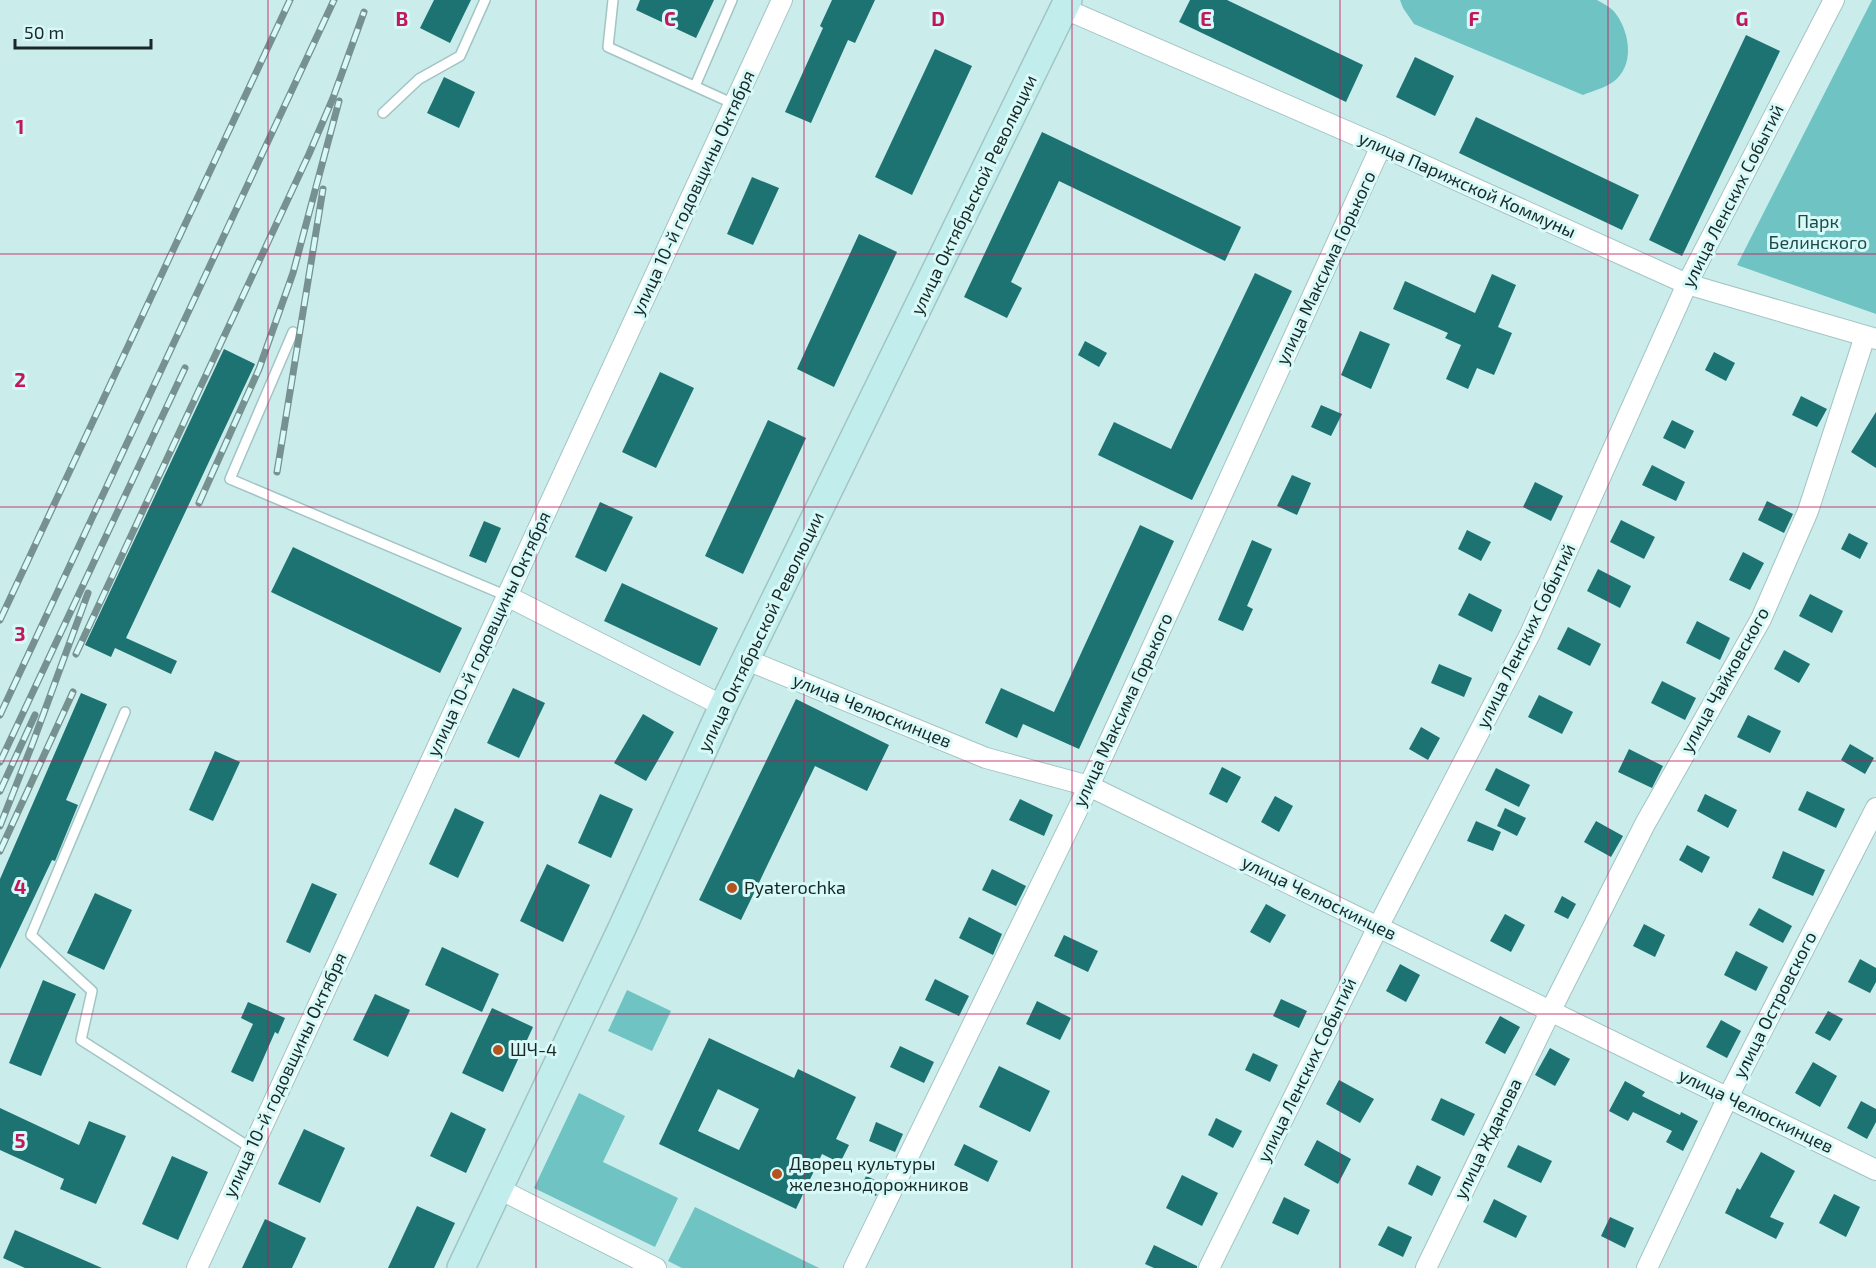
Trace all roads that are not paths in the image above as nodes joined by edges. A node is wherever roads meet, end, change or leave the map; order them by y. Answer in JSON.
{"nodes":[{"id":1,"x":485,"y":0,"type":"edge"},
{"id":2,"x":613,"y":0,"type":"edge"},
{"id":3,"x":732,"y":0,"type":"edge"},
{"id":4,"x":782,"y":0,"type":"edge"},
{"id":5,"x":1834,"y":0,"type":"edge"},
{"id":6,"x":1066,"y":4,"type":"edge"},
{"id":7,"x":695,"y":86,"type":"junction"},
{"id":8,"x":734,"y":104,"type":"junction"},
{"id":9,"x":383,"y":113,"type":"dead end"},
{"id":10,"x":1381,"y":146,"type":"junction"},
{"id":11,"x":1687,"y":284,"type":"junction"},
{"id":12,"x":293,"y":332,"type":"dead end"},
{"id":13,"x":1871,"y":338,"type":"edge"},
{"id":14,"x":507,"y":596,"type":"junction"},
{"id":15,"x":747,"y":660,"type":"junction"},
{"id":16,"x":723,"y":706,"type":"junction"},
{"id":17,"x":125,"y":712,"type":"dead end"},
{"id":18,"x":1089,"y":786,"type":"junction"},
{"id":19,"x":1876,"y":808,"type":"edge"},
{"id":20,"x":1378,"y":927,"type":"junction"},
{"id":21,"x":1551,"y":1010,"type":"junction"},
{"id":22,"x":1728,"y":1097,"type":"junction"},
{"id":23,"x":251,"y":1148,"type":"junction"},
{"id":24,"x":1876,"y":1170,"type":"edge"},
{"id":25,"x":499,"y":1190,"type":"junction"},
{"id":26,"x":197,"y":1268,"type":"edge"},
{"id":27,"x":461,"y":1268,"type":"edge"},
{"id":28,"x":656,"y":1268,"type":"edge"},
{"id":29,"x":854,"y":1268,"type":"edge"},
{"id":30,"x":1209,"y":1268,"type":"edge"},
{"id":31,"x":1426,"y":1268,"type":"edge"},
{"id":32,"x":1647,"y":1268,"type":"edge"}],
"edges":[{"from":1,"to":9,"type":"lane"},
{"from":2,"to":7,"type":"lane"},
{"from":3,"to":7,"type":"lane"},
{"from":4,"to":8,"type":"street","name":"улица 10-й годовщины Октября"},
{"from":5,"to":11,"type":"street","name":"улица Ленских Событий"},
{"from":6,"to":10,"type":"street","name":"улица Парижской Коммуны"},
{"from":6,"to":15,"type":"street","name":"улица Октябрьской Революции"},
{"from":7,"to":8,"type":"lane"},
{"from":8,"to":14,"type":"street","name":"улица 10-й годовщины Октября"},
{"from":10,"to":11,"type":"street","name":"улица Парижской Коммуны"},
{"from":10,"to":18,"type":"street","name":"улица Максима Горького"},
{"from":11,"to":13,"type":"street","name":"улица Парижской Коммуны"},
{"from":11,"to":20,"type":"street","name":"улица Ленских Событий"},
{"from":12,"to":14,"type":"lane"},
{"from":13,"to":21,"type":"street","name":"улица Чайковского"},
{"from":14,"to":16,"type":"street"},
{"from":14,"to":23,"type":"street","name":"улица 10-й годовщины Октября"},
{"from":15,"to":16,"type":"street","name":"улица Октябрьской Революции"},
{"from":15,"to":18,"type":"street","name":"улица Челюскинцев"},
{"from":16,"to":25,"type":"street","name":"улица Октябрьской Революции"},
{"from":17,"to":23,"type":"lane"},
{"from":18,"to":20,"type":"street","name":"улица Челюскинцев"},
{"from":18,"to":29,"type":"street","name":"улица Максима Горького"},
{"from":19,"to":22,"type":"street","name":"улица Островского"},
{"from":20,"to":21,"type":"street","name":"улица Челюскинцев"},
{"from":20,"to":30,"type":"street","name":"улица Ленских Событий"},
{"from":21,"to":22,"type":"street","name":"улица Челюскинцев"},
{"from":21,"to":31,"type":"street","name":"улица Жданова"},
{"from":22,"to":24,"type":"street","name":"улица Челюскинцев"},
{"from":22,"to":32,"type":"street","name":"улица Островского"},
{"from":23,"to":26,"type":"street","name":"улица 10-й годовщины Октября"},
{"from":25,"to":27,"type":"street","name":"улица Октябрьской Революции"},
{"from":25,"to":28,"type":"street"}]}
